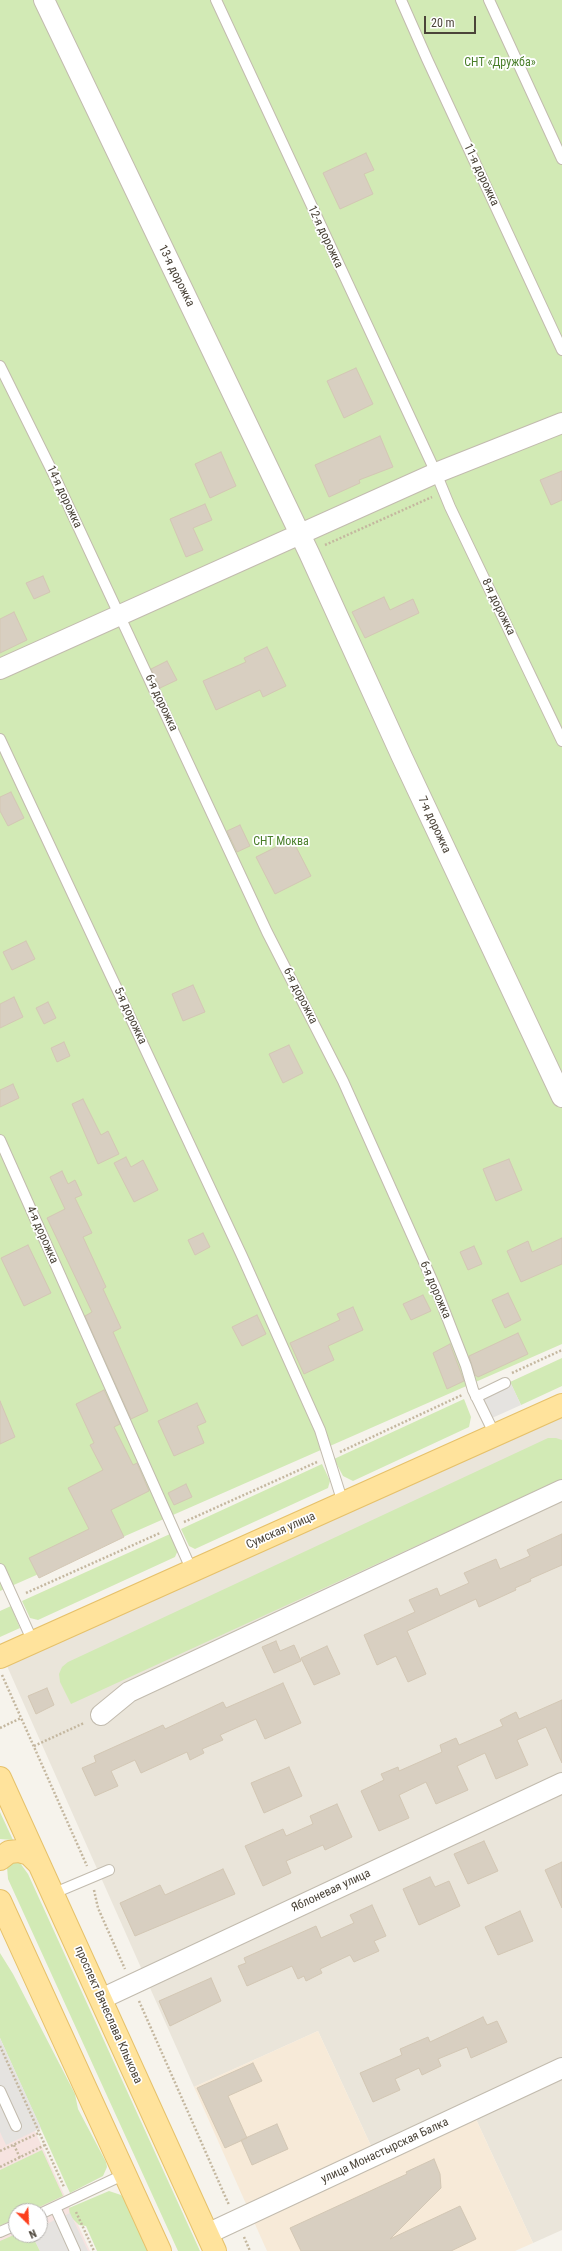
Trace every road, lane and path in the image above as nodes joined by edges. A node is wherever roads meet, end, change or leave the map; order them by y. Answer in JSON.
{"nodes":[{"id":1,"x":44,"y":0,"type":"edge"},
{"id":2,"x":216,"y":0,"type":"edge"},
{"id":3,"x":401,"y":0,"type":"edge"},
{"id":4,"x":489,"y":0,"type":"edge"},
{"id":5,"x":562,"y":159,"type":"edge"},
{"id":6,"x":562,"y":350,"type":"edge"},
{"id":7,"x":0,"y":366,"type":"edge"},
{"id":8,"x":562,"y":423,"type":"edge"},
{"id":9,"x":436,"y":473,"type":"junction"},
{"id":10,"x":299,"y":534,"type":"junction"},
{"id":11,"x":309,"y":553,"type":"joint"},
{"id":12,"x":123,"y":622,"type":"junction"},
{"id":13,"x":0,"y":669,"type":"edge"},
{"id":14,"x":0,"y":739,"type":"edge"},
{"id":15,"x":562,"y":741,"type":"edge"},
{"id":16,"x":562,"y":1097,"type":"edge"},
{"id":17,"x":0,"y":1140,"type":"edge"},
{"id":18,"x":562,"y":1350,"type":"edge"},
{"id":19,"x":506,"y":1379,"type":"joint"},
{"id":20,"x":474,"y":1394,"type":"junction"},
{"id":21,"x":560,"y":1410,"type":"edge"},
{"id":22,"x":494,"y":1435,"type":"junction"},
{"id":23,"x":329,"y":1457,"type":"junction"},
{"id":24,"x":562,"y":1490,"type":"edge"},
{"id":25,"x":343,"y":1504,"type":"junction"},
{"id":26,"x":173,"y":1527,"type":"junction"},
{"id":27,"x":0,"y":1569,"type":"edge"},
{"id":28,"x":192,"y":1571,"type":"junction"},
{"id":29,"x":13,"y":1599,"type":"junction"},
{"id":30,"x":33,"y":1642,"type":"junction"},
{"id":31,"x":0,"y":1657,"type":"edge"},
{"id":32,"x":0,"y":1670,"type":"edge"},
{"id":33,"x":101,"y":1715,"type":"joint"},
{"id":34,"x":21,"y":1718,"type":"junction"},
{"id":35,"x":0,"y":1728,"type":"edge"},
{"id":36,"x":34,"y":1746,"type":"junction"},
{"id":37,"x":0,"y":1778,"type":"edge"},
{"id":38,"x":562,"y":1783,"type":"edge"},
{"id":39,"x":0,"y":1859,"type":"edge"},
{"id":40,"x":39,"y":1864,"type":"junction"},
{"id":41,"x":109,"y":1870,"type":"dead end"},
{"id":42,"x":92,"y":1878,"type":"junction"},
{"id":43,"x":52,"y":1894,"type":"junction"},
{"id":44,"x":0,"y":1902,"type":"edge"},
{"id":45,"x":6,"y":1927,"type":"edge"},
{"id":46,"x":132,"y":1985,"type":"junction"},
{"id":47,"x":101,"y":1999,"type":"junction"},
{"id":48,"x":0,"y":2046,"type":"edge"},
{"id":49,"x":562,"y":2068,"type":"edge"},
{"id":50,"x":0,"y":2090,"type":"edge"},
{"id":51,"x":16,"y":2126,"type":"dead end"},
{"id":52,"x":40,"y":2133,"type":"junction"},
{"id":53,"x":14,"y":2145,"type":"junction"},
{"id":54,"x":45,"y":2146,"type":"junction"},
{"id":55,"x":0,"y":2151,"type":"edge"},
{"id":56,"x":20,"y":2158,"type":"junction"},
{"id":57,"x":0,"y":2163,"type":"edge"},
{"id":58,"x":1,"y":2167,"type":"edge"},
{"id":59,"x":125,"y":2174,"type":"junction"},
{"id":60,"x":70,"y":2200,"type":"junction"},
{"id":61,"x":54,"y":2207,"type":"junction"},
{"id":62,"x":48,"y":2210,"type":"edge"},
{"id":63,"x":236,"y":2220,"type":"junction"},
{"id":64,"x":211,"y":2242,"type":"edge"},
{"id":65,"x":75,"y":2251,"type":"edge"},
{"id":66,"x":94,"y":2251,"type":"edge"},
{"id":67,"x":160,"y":2251,"type":"edge"},
{"id":68,"x":250,"y":2251,"type":"edge"}],
"edges":[{"from":1,"to":10,"type":"street","name":"13-я дорожка"},
{"from":2,"to":9,"type":"lane","name":"12-я дорожка"},
{"from":3,"to":6,"type":"lane","name":"11-я дорожка"},
{"from":4,"to":5,"type":"lane"},
{"from":7,"to":12,"type":"lane","name":"14-я дорожка"},
{"from":8,"to":9,"type":"street"},
{"from":9,"to":10,"type":"street"},
{"from":9,"to":15,"type":"lane","name":"8-я дорожка"},
{"from":10,"to":11,"type":"street","name":"13-я дорожка"},
{"from":10,"to":12,"type":"street"},
{"from":11,"to":16,"type":"street","name":"7-я дорожка"},
{"from":12,"to":13,"type":"street"},
{"from":12,"to":20,"type":"lane","name":"6-я дорожка"},
{"from":14,"to":23,"type":"lane","name":"5-я дорожка"},
{"from":17,"to":26,"type":"lane","name":"4-я дорожка"},
{"from":18,"to":19,"type":"path"},
{"from":19,"to":20,"type":"lane"},
{"from":20,"to":22,"type":"lane","name":"6-я дорожка"},
{"from":20,"to":23,"type":"path"},
{"from":21,"to":22,"type":"main road","name":"Сумская улица"},
{"from":22,"to":25,"type":"main road","name":"Сумская улица"},
{"from":23,"to":25,"type":"lane","name":"5-я дорожка"},
{"from":23,"to":26,"type":"path"},
{"from":24,"to":33,"type":"street"},
{"from":25,"to":28,"type":"main road","name":"Сумская улица"},
{"from":26,"to":28,"type":"lane","name":"4-я дорожка"},
{"from":26,"to":29,"type":"path"},
{"from":27,"to":29,"type":"lane"},
{"from":28,"to":30,"type":"main road","name":"Сумская улица"},
{"from":29,"to":30,"type":"lane"},
{"from":30,"to":31,"type":"main road","name":"Сумская улица"},
{"from":32,"to":34,"type":"path"},
{"from":33,"to":36,"type":"path"},
{"from":34,"to":35,"type":"path"},
{"from":34,"to":36,"type":"path"},
{"from":36,"to":42,"type":"path"},
{"from":37,"to":40,"type":"main road","name":"проспект Вячеслава Клыкова"},
{"from":38,"to":46,"type":"street","name":"Яблоневая улица"},
{"from":39,"to":40,"type":"main road"},
{"from":40,"to":43,"type":"main road","name":"проспект Вячеслава Клыкова"},
{"from":41,"to":42,"type":"lane"},
{"from":42,"to":43,"type":"lane"},
{"from":42,"to":46,"type":"path"},
{"from":43,"to":47,"type":"main road","name":"проспект Вячеслава Клыкова"},
{"from":44,"to":45,"type":"main road"},
{"from":45,"to":59,"type":"main road"},
{"from":46,"to":47,"type":"street","name":"Яблоневая улица"},
{"from":46,"to":63,"type":"path"},
{"from":47,"to":64,"type":"main road","name":"проспект Вячеслава Клыкова"},
{"from":48,"to":52,"type":"path"},
{"from":49,"to":63,"type":"street","name":"улица Монастырская Балка"},
{"from":50,"to":51,"type":"lane"},
{"from":52,"to":53,"type":"path"},
{"from":52,"to":54,"type":"path"},
{"from":53,"to":55,"type":"path"},
{"from":53,"to":56,"type":"path"},
{"from":54,"to":56,"type":"path"},
{"from":54,"to":60,"type":"path"},
{"from":56,"to":58,"type":"path"},
{"from":57,"to":58,"type":"path"},
{"from":59,"to":60,"type":"lane"},
{"from":59,"to":67,"type":"main road"},
{"from":60,"to":61,"type":"lane"},
{"from":60,"to":66,"type":"path"},
{"from":61,"to":62,"type":"lane"},
{"from":61,"to":65,"type":"lane"},
{"from":63,"to":64,"type":"street","name":"улица Монастырская Балка"},
{"from":63,"to":68,"type":"path"}]}
